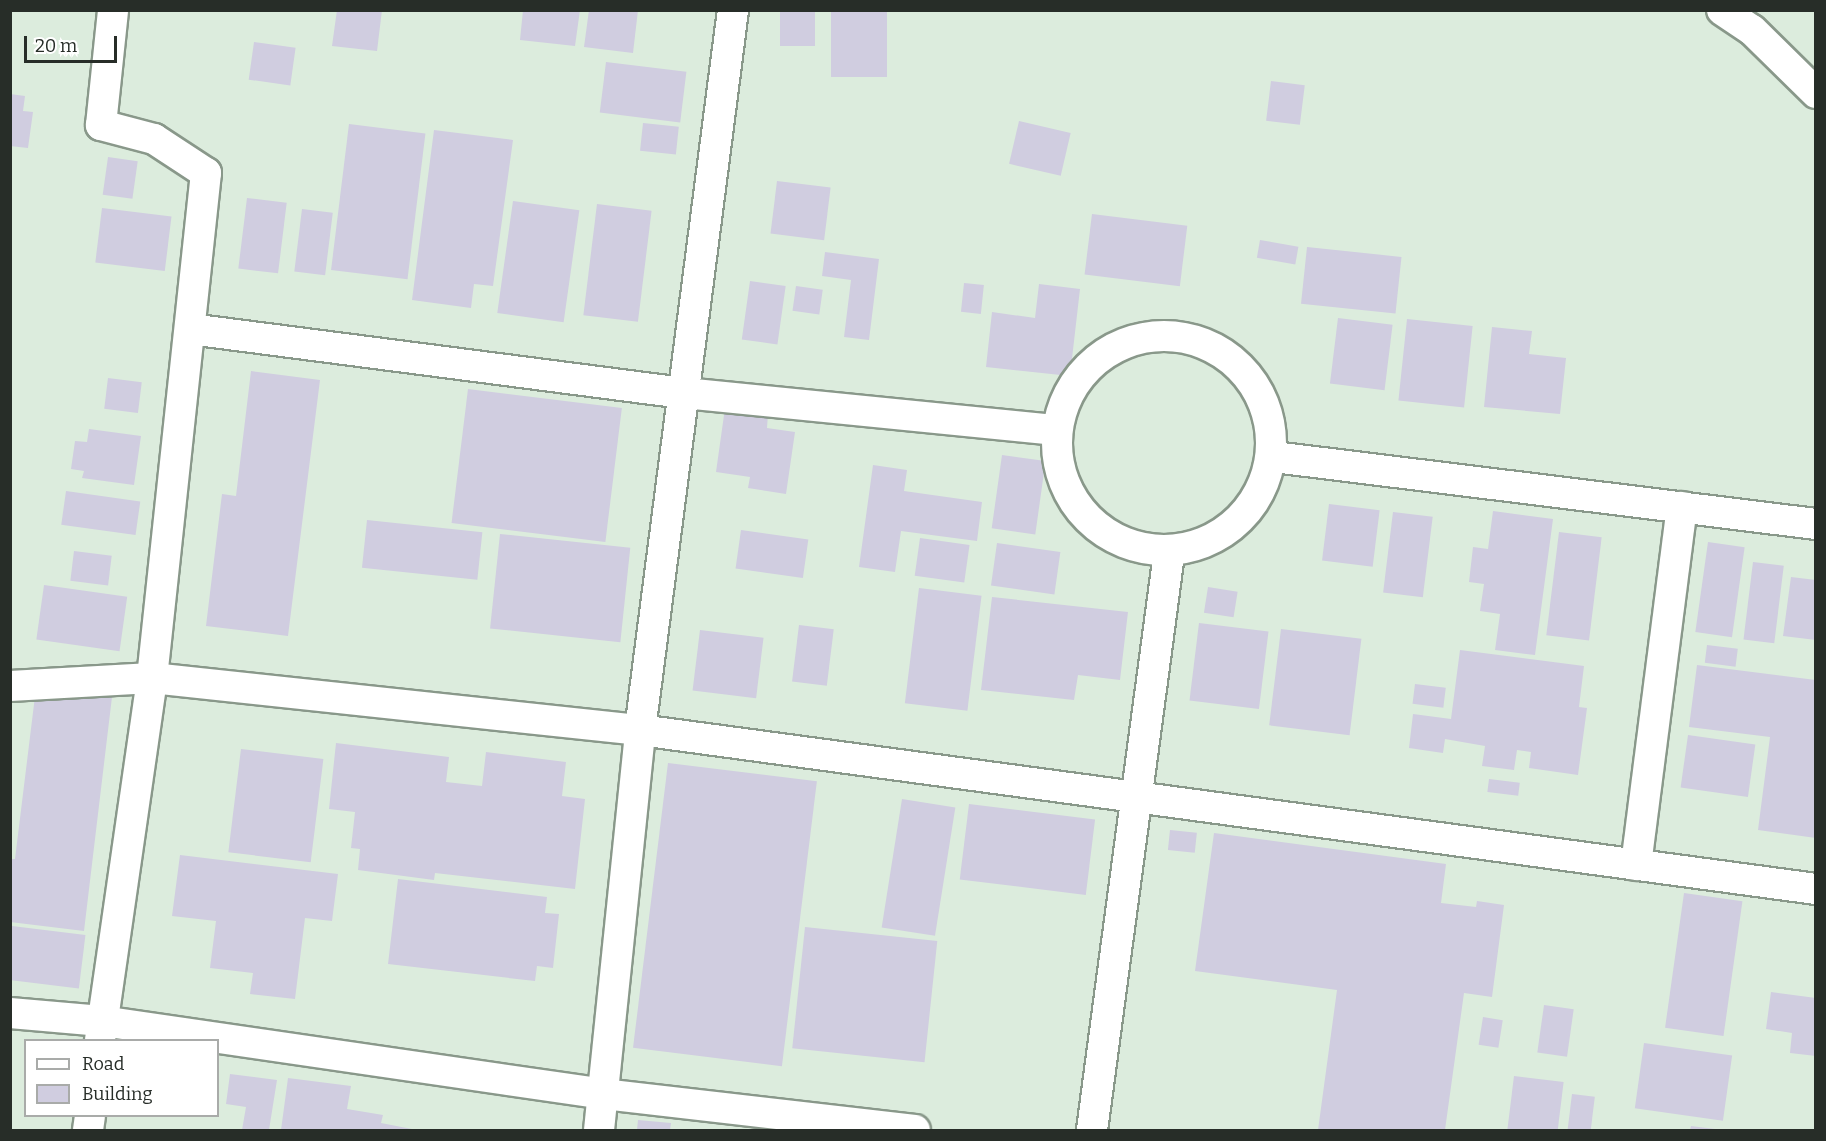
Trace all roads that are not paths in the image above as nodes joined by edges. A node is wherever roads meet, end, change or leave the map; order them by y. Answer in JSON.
{"nodes":[{"id":1,"x":113,"y":10,"type":"edge"},
{"id":2,"x":733,"y":10,"type":"edge"},
{"id":3,"x":1722,"y":10,"type":"edge"},
{"id":4,"x":1815,"y":93,"type":"edge"},
{"id":5,"x":190,"y":329,"type":"junction"},
{"id":6,"x":684,"y":393,"type":"junction"},
{"id":7,"x":1054,"y":430,"type":"junction"},
{"id":8,"x":1274,"y":457,"type":"junction"},
{"id":9,"x":1682,"y":507,"type":"junction"},
{"id":10,"x":1815,"y":524,"type":"edge"},
{"id":11,"x":1169,"y":554,"type":"junction"},
{"id":12,"x":152,"y":678,"type":"junction"},
{"id":13,"x":10,"y":686,"type":"edge"},
{"id":14,"x":640,"y":730,"type":"junction"},
{"id":15,"x":1136,"y":798,"type":"junction"},
{"id":16,"x":1636,"y":865,"type":"junction"},
{"id":17,"x":1815,"y":889,"type":"edge"},
{"id":18,"x":10,"y":1013,"type":"edge"},
{"id":19,"x":101,"y":1031,"type":"edge"},
{"id":20,"x":165,"y":1039,"type":"edge"},
{"id":21,"x":219,"y":1046,"type":"edge"},
{"id":22,"x":604,"y":1094,"type":"junction"},
{"id":23,"x":599,"y":1131,"type":"edge"},
{"id":24,"x":915,"y":1131,"type":"edge"},
{"id":25,"x":1092,"y":1131,"type":"edge"}],
"edges":[{"from":1,"to":5,"type":"street"},
{"from":2,"to":6,"type":"street"},
{"from":3,"to":4,"type":"street"},
{"from":5,"to":6,"type":"street"},
{"from":5,"to":12,"type":"street"},
{"from":6,"to":7,"type":"street"},
{"from":6,"to":14,"type":"street"},
{"from":7,"to":8,"type":"street"},
{"from":7,"to":11,"type":"street"},
{"from":8,"to":9,"type":"street"},
{"from":8,"to":11,"type":"street"},
{"from":9,"to":10,"type":"street"},
{"from":9,"to":16,"type":"street"},
{"from":11,"to":15,"type":"street"},
{"from":12,"to":13,"type":"street"},
{"from":12,"to":14,"type":"street"},
{"from":12,"to":19,"type":"street"},
{"from":14,"to":15,"type":"street"},
{"from":14,"to":22,"type":"street"},
{"from":15,"to":16,"type":"street"},
{"from":15,"to":25,"type":"street"},
{"from":16,"to":17,"type":"street"},
{"from":18,"to":19,"type":"street"},
{"from":19,"to":20,"type":"street"},
{"from":21,"to":22,"type":"street"},
{"from":22,"to":23,"type":"street"},
{"from":22,"to":24,"type":"street"}]}
